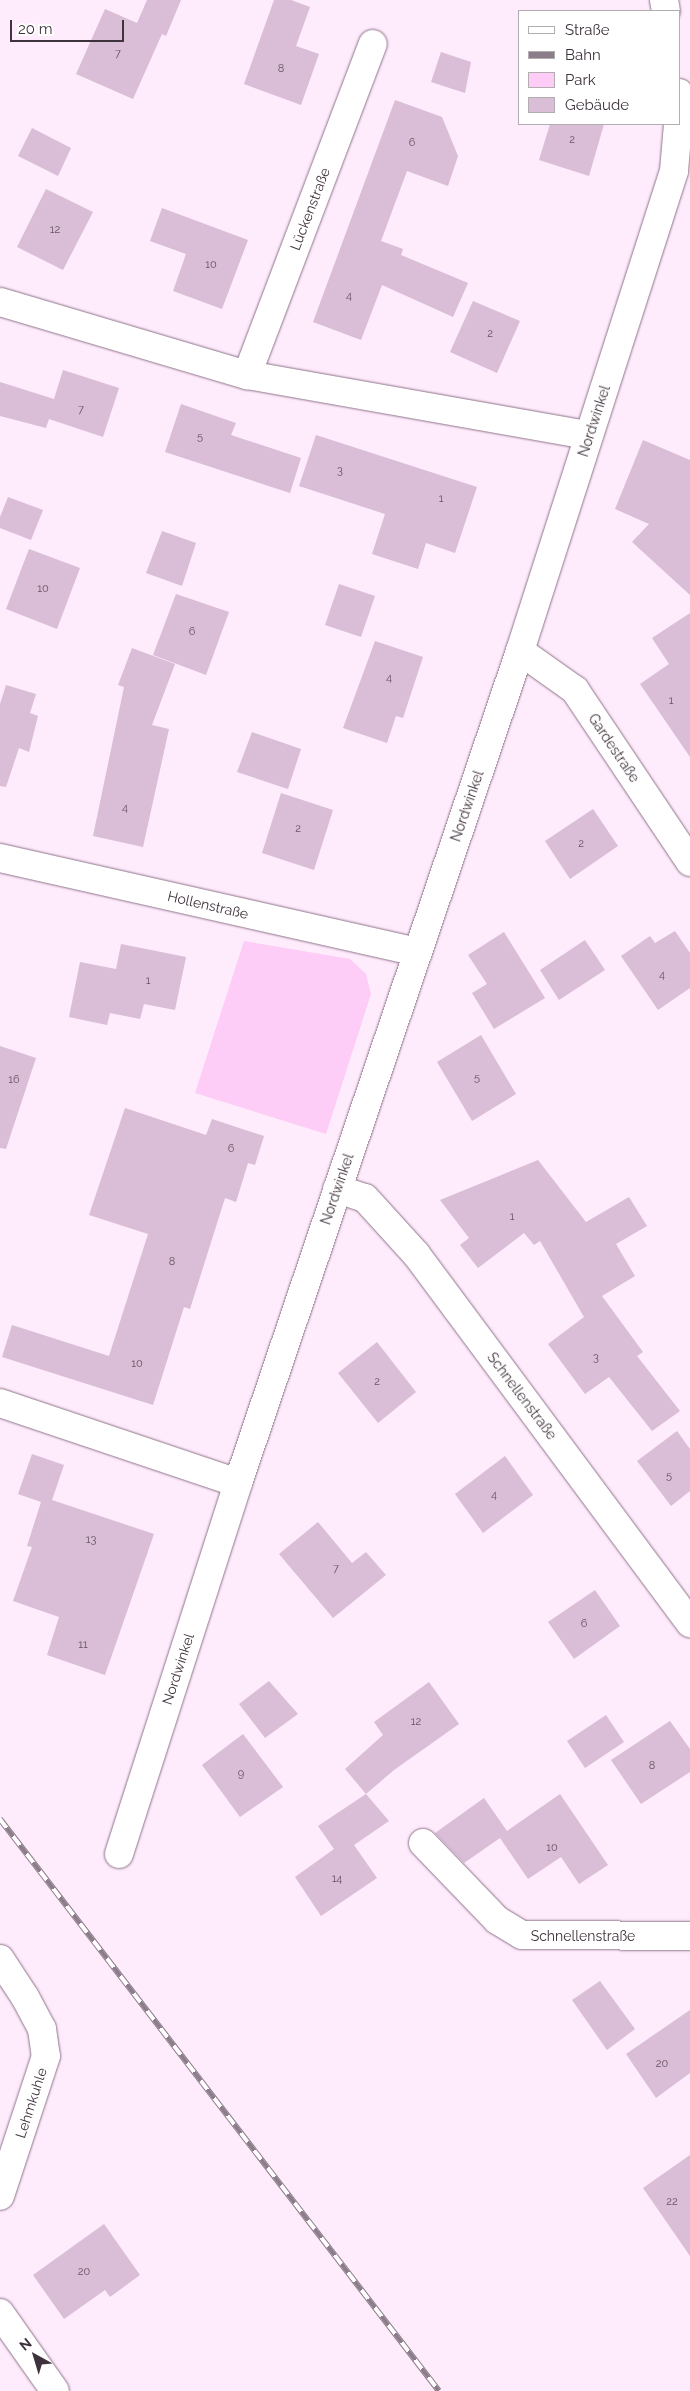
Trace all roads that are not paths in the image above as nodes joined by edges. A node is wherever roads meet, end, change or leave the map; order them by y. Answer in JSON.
{"nodes":[{"id":1,"x":373,"y":44,"type":"dead end"},
{"id":2,"x":678,"y":125,"type":"edge"},
{"id":3,"x":0,"y":302,"type":"edge"},
{"id":4,"x":247,"y":375,"type":"junction"},
{"id":5,"x":589,"y":435,"type":"junction"},
{"id":6,"x":520,"y":651,"type":"junction"},
{"id":7,"x":0,"y":858,"type":"edge"},
{"id":8,"x":690,"y":862,"type":"edge"},
{"id":9,"x":417,"y":952,"type":"junction"},
{"id":10,"x":337,"y":1189,"type":"junction"},
{"id":11,"x":0,"y":1403,"type":"edge"},
{"id":12,"x":238,"y":1483,"type":"junction"},
{"id":13,"x":690,"y":1623,"type":"edge"},
{"id":14,"x":423,"y":1843,"type":"dead end"},
{"id":15,"x":119,"y":1854,"type":"dead end"},
{"id":16,"x":690,"y":1936,"type":"edge"},
{"id":17,"x":0,"y":1959,"type":"edge"},
{"id":18,"x":0,"y":2196,"type":"edge"},
{"id":19,"x":0,"y":2313,"type":"edge"},
{"id":20,"x":55,"y":2391,"type":"edge"}],
"edges":[{"from":1,"to":4,"type":"street","name":"Lückenstraße"},
{"from":2,"to":5,"type":"street","name":"Nordwinkel"},
{"from":3,"to":4,"type":"street"},
{"from":4,"to":5,"type":"street"},
{"from":5,"to":6,"type":"street","name":"Nordwinkel"},
{"from":6,"to":8,"type":"street","name":"Gardestraße"},
{"from":6,"to":9,"type":"street","name":"Nordwinkel"},
{"from":7,"to":9,"type":"street","name":"Hollenstraße"},
{"from":9,"to":10,"type":"street","name":"Nordwinkel"},
{"from":10,"to":12,"type":"street","name":"Nordwinkel"},
{"from":10,"to":13,"type":"street","name":"Schnellenstraße"},
{"from":11,"to":12,"type":"street"},
{"from":12,"to":15,"type":"street","name":"Nordwinkel"},
{"from":14,"to":16,"type":"street","name":"Schnellenstraße"},
{"from":17,"to":18,"type":"street","name":"Lehmkuhle"},
{"from":19,"to":20,"type":"street"}]}
